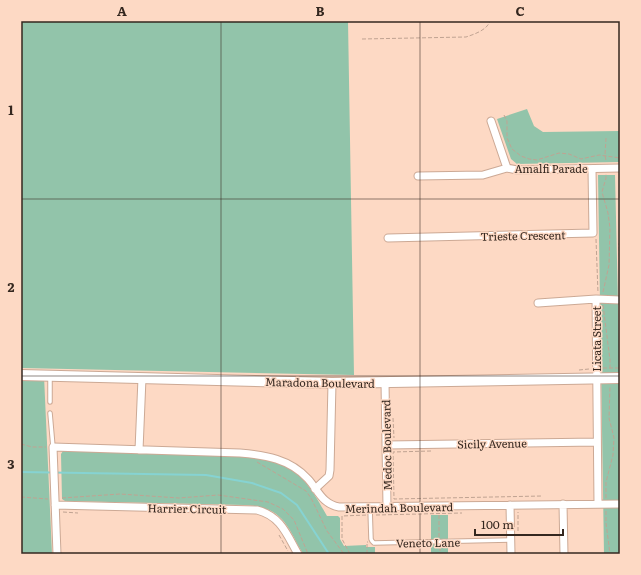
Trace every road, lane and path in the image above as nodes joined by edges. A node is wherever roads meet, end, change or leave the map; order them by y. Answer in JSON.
{"nodes":[{"id":1,"x":490,"y":21,"type":"edge"},
{"id":2,"x":362,"y":39,"type":"dead end"},
{"id":3,"x":504,"y":115,"type":"dead end"},
{"id":4,"x":491,"y":121,"type":"dead end"},
{"id":5,"x":606,"y":138,"type":"dead end"},
{"id":6,"x":605,"y":155,"type":"junction"},
{"id":7,"x":620,"y":158,"type":"edge"},
{"id":8,"x":507,"y":168,"type":"junction"},
{"id":9,"x":607,"y":168,"type":"junction"},
{"id":10,"x":620,"y":168,"type":"edge"},
{"id":11,"x":592,"y":169,"type":"junction"},
{"id":12,"x":418,"y":176,"type":"dead end"},
{"id":13,"x":593,"y":233,"type":"junction"},
{"id":14,"x":388,"y":238,"type":"dead end"},
{"id":15,"x":620,"y":240,"type":"edge"},
{"id":16,"x":620,"y":274,"type":"edge"},
{"id":17,"x":599,"y":299,"type":"junction"},
{"id":18,"x":620,"y":300,"type":"edge"},
{"id":19,"x":538,"y":303,"type":"dead end"},
{"id":20,"x":21,"y":375,"type":"edge"},
{"id":21,"x":50,"y":377,"type":"junction"},
{"id":22,"x":142,"y":378,"type":"junction"},
{"id":23,"x":596,"y":378,"type":"junction"},
{"id":24,"x":615,"y":378,"type":"edge"},
{"id":25,"x":385,"y":382,"type":"junction"},
{"id":26,"x":332,"y":383,"type":"junction"},
{"id":27,"x":50,"y":402,"type":"dead end"},
{"id":28,"x":50,"y":413,"type":"dead end"},
{"id":29,"x":392,"y":416,"type":"dead end"},
{"id":30,"x":393,"y":438,"type":"dead end"},
{"id":31,"x":597,"y":442,"type":"junction"},
{"id":32,"x":21,"y":444,"type":"edge"},
{"id":33,"x":387,"y":445,"type":"junction"},
{"id":34,"x":53,"y":448,"type":"junction"},
{"id":35,"x":139,"y":450,"type":"junction"},
{"id":36,"x":432,"y":451,"type":"dead end"},
{"id":37,"x":254,"y":460,"type":"dead end"},
{"id":38,"x":315,"y":488,"type":"junction"},
{"id":39,"x":542,"y":496,"type":"dead end"},
{"id":40,"x":563,"y":504,"type":"junction"},
{"id":41,"x":598,"y":504,"type":"junction"},
{"id":42,"x":606,"y":504,"type":"junction"},
{"id":43,"x":620,"y":504,"type":"edge"},
{"id":44,"x":55,"y":505,"type":"junction"},
{"id":45,"x":510,"y":505,"type":"junction"},
{"id":46,"x":370,"y":507,"type":"junction"},
{"id":47,"x":387,"y":507,"type":"junction"},
{"id":48,"x":62,"y":512,"type":"dead end"},
{"id":49,"x":468,"y":512,"type":"dead end"},
{"id":50,"x":78,"y":513,"type":"dead end"},
{"id":51,"x":439,"y":513,"type":"junction"},
{"id":52,"x":371,"y":516,"type":"junction"},
{"id":53,"x":279,"y":534,"type":"dead end"},
{"id":54,"x":371,"y":540,"type":"junction"},
{"id":55,"x":511,"y":540,"type":"junction"},
{"id":56,"x":440,"y":541,"type":"junction"},
{"id":57,"x":56,"y":554,"type":"edge"},
{"id":58,"x":290,"y":554,"type":"edge"},
{"id":59,"x":298,"y":554,"type":"edge"},
{"id":60,"x":344,"y":554,"type":"edge"},
{"id":61,"x":350,"y":554,"type":"edge"},
{"id":62,"x":367,"y":554,"type":"edge"},
{"id":63,"x":440,"y":554,"type":"edge"},
{"id":64,"x":511,"y":554,"type":"edge"},
{"id":65,"x":564,"y":554,"type":"edge"},
{"id":66,"x":610,"y":554,"type":"edge"}],
"edges":[{"from":1,"to":2,"type":"path"},
{"from":3,"to":6,"type":"path"},
{"from":4,"to":8,"type":"street","name":"Amalfi Parade"},
{"from":5,"to":6,"type":"path"},
{"from":6,"to":7,"type":"path"},
{"from":6,"to":9,"type":"path"},
{"from":8,"to":11,"type":"street","name":"Amalfi Parade"},
{"from":8,"to":12,"type":"street"},
{"from":9,"to":10,"type":"street","name":"Amalfi Parade"},
{"from":9,"to":11,"type":"street","name":"Amalfi Parade"},
{"from":9,"to":17,"type":"path"},
{"from":11,"to":13,"type":"street"},
{"from":13,"to":14,"type":"street","name":"Trieste Crescent"},
{"from":13,"to":17,"type":"path"},
{"from":15,"to":16,"type":"path"},
{"from":17,"to":18,"type":"street"},
{"from":17,"to":19,"type":"street"},
{"from":17,"to":23,"type":"street","name":"Licata Street"},
{"from":17,"to":24,"type":"path"},
{"from":20,"to":21,"type":"street","name":"Maradona Boulevard"},
{"from":21,"to":22,"type":"street","name":"Maradona Boulevard"},
{"from":21,"to":27,"type":"lane"},
{"from":22,"to":26,"type":"street","name":"Maradona Boulevard"},
{"from":22,"to":35,"type":"street"},
{"from":23,"to":24,"type":"street","name":"Maradona Boulevard"},
{"from":23,"to":25,"type":"street","name":"Maradona Boulevard"},
{"from":23,"to":31,"type":"street","name":"Licata Street"},
{"from":24,"to":42,"type":"path"},
{"from":25,"to":26,"type":"street","name":"Maradona Boulevard"},
{"from":25,"to":33,"type":"street","name":"Medoc Boulevard"},
{"from":26,"to":38,"type":"street"},
{"from":28,"to":34,"type":"lane"},
{"from":29,"to":30,"type":"path"},
{"from":31,"to":33,"type":"street","name":"Sicily Avenue"},
{"from":31,"to":41,"type":"street","name":"Licata Street"},
{"from":32,"to":34,"type":"path"},
{"from":33,"to":47,"type":"street","name":"Medoc Boulevard"},
{"from":34,"to":35,"type":"street","name":"Merindah Boulevard"},
{"from":34,"to":44,"type":"street"},
{"from":35,"to":38,"type":"street","name":"Merindah Boulevard"},
{"from":36,"to":39,"type":"path"},
{"from":37,"to":60,"type":"path"},
{"from":38,"to":46,"type":"street","name":"Merindah Boulevard"},
{"from":40,"to":41,"type":"street","name":"Merindah Boulevard"},
{"from":40,"to":45,"type":"street","name":"Merindah Boulevard"},
{"from":40,"to":65,"type":"street"},
{"from":41,"to":42,"type":"street","name":"Merindah Boulevard"},
{"from":42,"to":43,"type":"street","name":"Merindah Boulevard"},
{"from":42,"to":66,"type":"path"},
{"from":44,"to":57,"type":"street"},
{"from":44,"to":59,"type":"street","name":"Harrier Circuit"},
{"from":45,"to":47,"type":"street","name":"Merindah Boulevard"},
{"from":45,"to":55,"type":"street"},
{"from":46,"to":47,"type":"street","name":"Merindah Boulevard"},
{"from":46,"to":52,"type":"lane"},
{"from":48,"to":50,"type":"path"},
{"from":49,"to":51,"type":"path"},
{"from":51,"to":52,"type":"path"},
{"from":51,"to":56,"type":"path"},
{"from":52,"to":54,"type":"lane"},
{"from":52,"to":61,"type":"path"},
{"from":53,"to":58,"type":"path"},
{"from":54,"to":56,"type":"lane","name":"Veneto Lane"},
{"from":54,"to":62,"type":"path"},
{"from":55,"to":56,"type":"lane","name":"Veneto Lane"},
{"from":55,"to":64,"type":"street"},
{"from":56,"to":63,"type":"path"}]}
